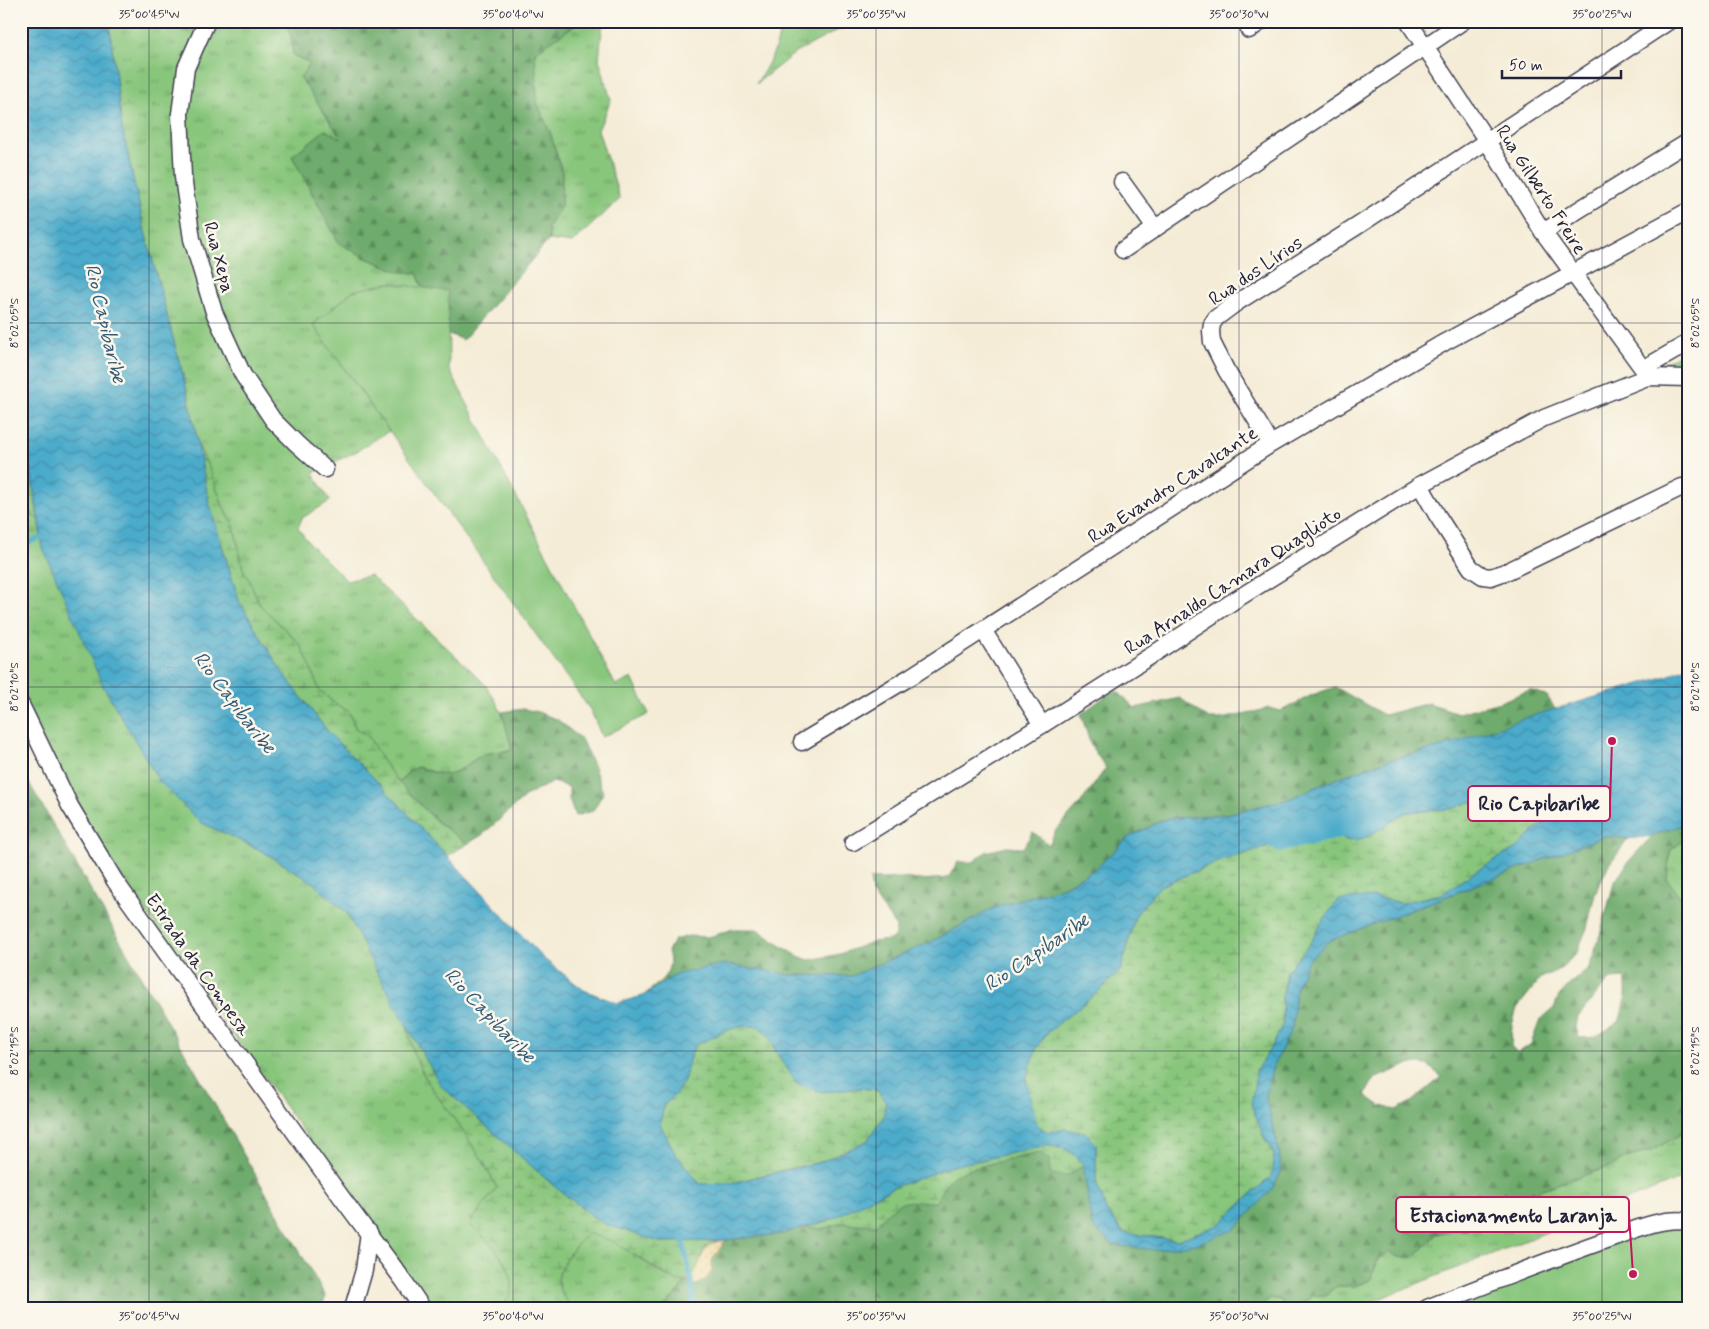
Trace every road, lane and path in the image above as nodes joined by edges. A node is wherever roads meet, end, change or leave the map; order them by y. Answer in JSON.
{"nodes":[{"id":1,"x":207,"y":21,"type":"edge"},
{"id":2,"x":1408,"y":21,"type":"edge"},
{"id":3,"x":1463,"y":21,"type":"edge"},
{"id":4,"x":1669,"y":21,"type":"edge"},
{"id":5,"x":1424,"y":47,"type":"junction"},
{"id":6,"x":1487,"y":141,"type":"junction"},
{"id":7,"x":1688,"y":142,"type":"edge"},
{"id":8,"x":1122,"y":182,"type":"dead end"},
{"id":9,"x":1688,"y":211,"type":"edge"},
{"id":10,"x":1155,"y":228,"type":"junction"},
{"id":11,"x":1543,"y":232,"type":"junction"},
{"id":12,"x":1123,"y":250,"type":"dead end"},
{"id":13,"x":1572,"y":272,"type":"junction"},
{"id":14,"x":1688,"y":343,"type":"edge"},
{"id":15,"x":1645,"y":373,"type":"junction"},
{"id":16,"x":1688,"y":378,"type":"edge"},
{"id":17,"x":1271,"y":444,"type":"junction"},
{"id":18,"x":325,"y":469,"type":"dead end"},
{"id":19,"x":1420,"y":485,"type":"junction"},
{"id":20,"x":1682,"y":487,"type":"dead end"},
{"id":21,"x":983,"y":630,"type":"junction"},
{"id":22,"x":21,"y":704,"type":"edge"},
{"id":23,"x":1042,"y":725,"type":"junction"},
{"id":24,"x":802,"y":742,"type":"dead end"},
{"id":25,"x":853,"y":842,"type":"dead end"},
{"id":26,"x":1688,"y":1221,"type":"edge"},
{"id":27,"x":369,"y":1232,"type":"junction"},
{"id":28,"x":352,"y":1308,"type":"edge"},
{"id":29,"x":422,"y":1308,"type":"edge"},
{"id":30,"x":1427,"y":1308,"type":"edge"}],
"edges":[{"from":1,"to":18,"type":"street","name":"Rua Xepa"},
{"from":2,"to":5,"type":"street","name":"Rua Gilberto Freire"},
{"from":3,"to":5,"type":"street"},
{"from":4,"to":6,"type":"street","name":"Rua dos Lírios"},
{"from":5,"to":6,"type":"street","name":"Rua Gilberto Freire"},
{"from":5,"to":10,"type":"street"},
{"from":6,"to":11,"type":"street","name":"Rua Gilberto Freire"},
{"from":6,"to":17,"type":"street","name":"Rua dos Lírios"},
{"from":7,"to":11,"type":"street"},
{"from":8,"to":10,"type":"street"},
{"from":9,"to":13,"type":"street","name":"Rua Evandro Cavalcante"},
{"from":10,"to":12,"type":"street"},
{"from":11,"to":13,"type":"street","name":"Rua Gilberto Freire"},
{"from":13,"to":15,"type":"street","name":"Rua Gilberto Freire"},
{"from":13,"to":17,"type":"street","name":"Rua Evandro Cavalcante"},
{"from":14,"to":15,"type":"street"},
{"from":15,"to":16,"type":"street"},
{"from":15,"to":19,"type":"street","name":"Rua Arnaldo Camara Quaglioto"},
{"from":17,"to":21,"type":"street","name":"Rua Evandro Cavalcante"},
{"from":19,"to":20,"type":"street"},
{"from":19,"to":23,"type":"street","name":"Rua Arnaldo Camara Quaglioto"},
{"from":21,"to":23,"type":"street"},
{"from":21,"to":24,"type":"street","name":"Rua Evandro Cavalcante"},
{"from":22,"to":27,"type":"street","name":"Estrada da Compesa"},
{"from":23,"to":25,"type":"street","name":"Rua Arnaldo Camara Quaglioto"},
{"from":26,"to":30,"type":"street"},
{"from":27,"to":28,"type":"street"},
{"from":27,"to":29,"type":"street","name":"Estrada da Compesa"}]}
